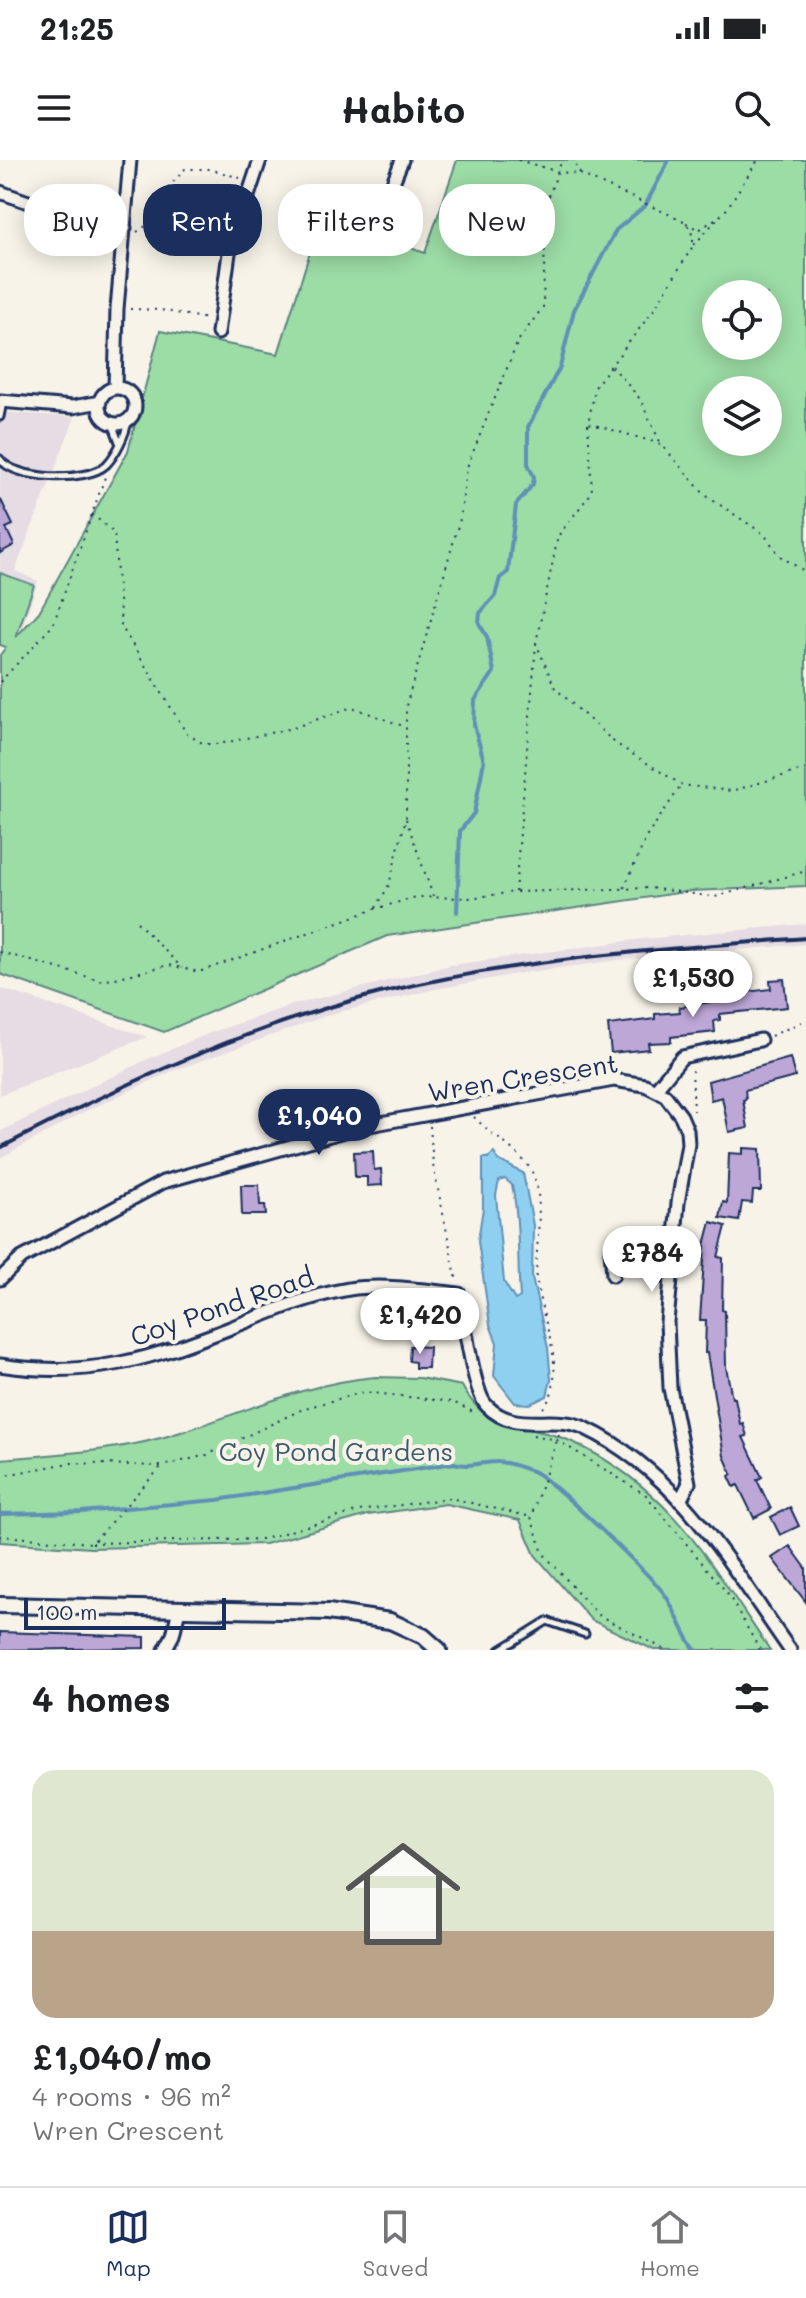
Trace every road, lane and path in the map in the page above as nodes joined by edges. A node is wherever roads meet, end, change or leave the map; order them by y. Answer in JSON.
{"nodes":[{"id":1,"x":130,"y":160,"type":"edge"},
{"id":2,"x":260,"y":160,"type":"edge"},
{"id":3,"x":402,"y":160,"type":"edge"},
{"id":4,"x":518,"y":160,"type":"edge"},
{"id":5,"x":562,"y":160,"type":"edge"},
{"id":6,"x":573,"y":160,"type":"edge"},
{"id":7,"x":758,"y":160,"type":"edge"},
{"id":8,"x":559,"y":172,"type":"junction"},
{"id":9,"x":580,"y":174,"type":"junction"},
{"id":10,"x":252,"y":182,"type":"junction"},
{"id":11,"x":392,"y":184,"type":"edge"},
{"id":12,"x":0,"y":192,"type":"edge"},
{"id":13,"x":24,"y":201,"type":"edge"},
{"id":14,"x":127,"y":201,"type":"edge"},
{"id":15,"x":724,"y":213,"type":"junction"},
{"id":16,"x":686,"y":222,"type":"junction"},
{"id":17,"x":127,"y":238,"type":"edge"},
{"id":18,"x":693,"y":246,"type":"junction"},
{"id":19,"x":122,"y":256,"type":"edge"},
{"id":20,"x":117,"y":309,"type":"junction"},
{"id":21,"x":219,"y":328,"type":"joint"},
{"id":22,"x":611,"y":365,"type":"junction"},
{"id":23,"x":115,"y":388,"type":"junction"},
{"id":24,"x":2,"y":401,"type":"edge"},
{"id":25,"x":100,"y":402,"type":"junction"},
{"id":26,"x":0,"y":417,"type":"edge"},
{"id":27,"x":128,"y":421,"type":"junction"},
{"id":28,"x":112,"y":423,"type":"junction"},
{"id":29,"x":588,"y":423,"type":"junction"},
{"id":30,"x":119,"y":442,"type":"junction"},
{"id":31,"x":661,"y":444,"type":"junction"},
{"id":32,"x":113,"y":456,"type":"junction"},
{"id":33,"x":0,"y":459,"type":"edge"},
{"id":34,"x":92,"y":514,"type":"junction"},
{"id":35,"x":806,"y":572,"type":"edge"},
{"id":36,"x":536,"y":643,"type":"junction"},
{"id":37,"x":0,"y":682,"type":"edge"},
{"id":38,"x":405,"y":727,"type":"junction"},
{"id":39,"x":806,"y":769,"type":"edge"},
{"id":40,"x":682,"y":785,"type":"junction"},
{"id":41,"x":406,"y":818,"type":"junction"},
{"id":42,"x":806,"y":871,"type":"edge"},
{"id":43,"x":624,"y":890,"type":"junction"},
{"id":44,"x":515,"y":892,"type":"junction"},
{"id":45,"x":433,"y":897,"type":"junction"},
{"id":46,"x":375,"y":909,"type":"junction"},
{"id":47,"x":137,"y":922,"type":"dead end"},
{"id":48,"x":0,"y":952,"type":"edge"},
{"id":49,"x":183,"y":968,"type":"junction"},
{"id":50,"x":806,"y":1020,"type":"edge"},
{"id":51,"x":760,"y":1040,"type":"joint"},
{"id":52,"x":692,"y":1053,"type":"junction"},
{"id":53,"x":656,"y":1089,"type":"junction"},
{"id":54,"x":430,"y":1115,"type":"junction"},
{"id":55,"x":474,"y":1118,"type":"dead end"},
{"id":56,"x":687,"y":1130,"type":"junction"},
{"id":57,"x":672,"y":1259,"type":"junction"},
{"id":58,"x":613,"y":1275,"type":"dead end"},
{"id":59,"x":0,"y":1279,"type":"edge"},
{"id":60,"x":459,"y":1294,"type":"junction"},
{"id":61,"x":0,"y":1365,"type":"edge"},
{"id":62,"x":482,"y":1417,"type":"dead end"},
{"id":63,"x":530,"y":1430,"type":"junction"},
{"id":64,"x":557,"y":1440,"type":"junction"},
{"id":65,"x":162,"y":1466,"type":"junction"},
{"id":66,"x":0,"y":1476,"type":"edge"},
{"id":67,"x":680,"y":1501,"type":"junction"},
{"id":68,"x":531,"y":1517,"type":"junction"},
{"id":69,"x":0,"y":1536,"type":"edge"},
{"id":70,"x":92,"y":1543,"type":"junction"},
{"id":71,"x":0,"y":1605,"type":"edge"},
{"id":72,"x":179,"y":1609,"type":"junction"},
{"id":73,"x":585,"y":1634,"type":"dead end"},
{"id":74,"x":165,"y":1650,"type":"edge"},
{"id":75,"x":439,"y":1650,"type":"edge"},
{"id":76,"x":500,"y":1650,"type":"edge"},
{"id":77,"x":666,"y":1650,"type":"edge"},
{"id":78,"x":760,"y":1650,"type":"edge"},
{"id":79,"x":790,"y":1650,"type":"edge"}],
"edges":[{"from":1,"to":14,"type":"street"},
{"from":2,"to":10,"type":"street"},
{"from":3,"to":11,"type":"street"},
{"from":4,"to":8,"type":"path"},
{"from":5,"to":8,"type":"path"},
{"from":6,"to":9,"type":"path"},
{"from":7,"to":15,"type":"path"},
{"from":8,"to":9,"type":"path"},
{"from":8,"to":38,"type":"path"},
{"from":9,"to":16,"type":"path"},
{"from":10,"to":17,"type":"path"},
{"from":10,"to":21,"type":"street"},
{"from":12,"to":13,"type":"street"},
{"from":15,"to":16,"type":"path"},
{"from":15,"to":18,"type":"path"},
{"from":16,"to":18,"type":"path"},
{"from":18,"to":22,"type":"path"},
{"from":19,"to":20,"type":"street"},
{"from":20,"to":21,"type":"path"},
{"from":20,"to":23,"type":"street"},
{"from":22,"to":29,"type":"path"},
{"from":22,"to":31,"type":"path"},
{"from":23,"to":25,"type":"street"},
{"from":23,"to":27,"type":"street"},
{"from":24,"to":25,"type":"street"},
{"from":24,"to":26,"type":"lane"},
{"from":25,"to":28,"type":"street"},
{"from":27,"to":28,"type":"street"},
{"from":27,"to":30,"type":"lane"},
{"from":28,"to":30,"type":"lane"},
{"from":29,"to":31,"type":"path"},
{"from":29,"to":36,"type":"path"},
{"from":30,"to":32,"type":"lane"},
{"from":31,"to":35,"type":"path"},
{"from":32,"to":33,"type":"lane"},
{"from":32,"to":34,"type":"path"},
{"from":34,"to":37,"type":"path"},
{"from":34,"to":38,"type":"path"},
{"from":36,"to":40,"type":"path"},
{"from":36,"to":44,"type":"path"},
{"from":38,"to":41,"type":"path"},
{"from":39,"to":40,"type":"path"},
{"from":40,"to":43,"type":"path"},
{"from":41,"to":45,"type":"path"},
{"from":41,"to":46,"type":"path"},
{"from":42,"to":43,"type":"path"},
{"from":43,"to":44,"type":"path"},
{"from":44,"to":45,"type":"path"},
{"from":45,"to":46,"type":"path"},
{"from":46,"to":49,"type":"path"},
{"from":47,"to":49,"type":"path"},
{"from":48,"to":49,"type":"path"},
{"from":50,"to":51,"type":"path"},
{"from":51,"to":52,"type":"street"},
{"from":52,"to":53,"type":"street"},
{"from":52,"to":56,"type":"path"},
{"from":53,"to":54,"type":"street","name":"Wren Crescent"},
{"from":53,"to":56,"type":"street"},
{"from":54,"to":59,"type":"street","name":"Wren Crescent"},
{"from":54,"to":60,"type":"path"},
{"from":55,"to":63,"type":"path"},
{"from":56,"to":57,"type":"street"},
{"from":57,"to":58,"type":"street"},
{"from":57,"to":67,"type":"street"},
{"from":60,"to":61,"type":"street","name":"Coy Pond Road"},
{"from":60,"to":63,"type":"street"},
{"from":62,"to":65,"type":"path"},
{"from":63,"to":64,"type":"path"},
{"from":63,"to":67,"type":"street"},
{"from":64,"to":68,"type":"path"},
{"from":64,"to":78,"type":"path"},
{"from":65,"to":66,"type":"path"},
{"from":65,"to":70,"type":"path"},
{"from":67,"to":79,"type":"street"},
{"from":68,"to":70,"type":"path"},
{"from":68,"to":77,"type":"path"},
{"from":69,"to":70,"type":"path"},
{"from":71,"to":72,"type":"street"},
{"from":72,"to":74,"type":"street"},
{"from":72,"to":75,"type":"street"},
{"from":73,"to":76,"type":"lane"}]}
